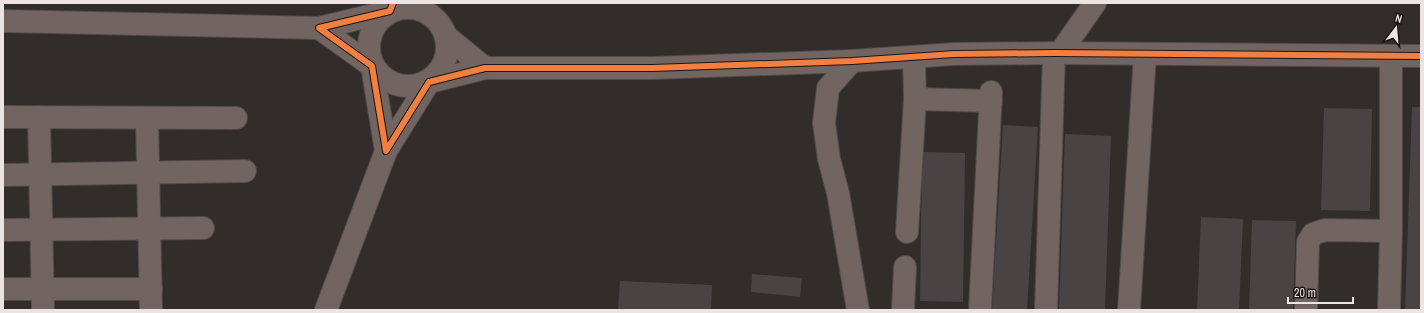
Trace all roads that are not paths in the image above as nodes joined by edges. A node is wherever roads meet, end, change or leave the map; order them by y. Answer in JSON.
{"nodes":[{"id":1,"x":1095,"y":3,"type":"edge"},
{"id":2,"x":391,"y":7,"type":"edge"},
{"id":3,"x":427,"y":8,"type":"edge"},
{"id":4,"x":3,"y":21,"type":"edge"},
{"id":5,"x":319,"y":28,"type":"junction"},
{"id":6,"x":446,"y":36,"type":"junction"},
{"id":7,"x":1057,"y":53,"type":"junction"},
{"id":8,"x":1145,"y":54,"type":"junction"},
{"id":9,"x":1421,"y":56,"type":"edge"},
{"id":10,"x":914,"y":57,"type":"junction"},
{"id":11,"x":1391,"y":57,"type":"junction"},
{"id":12,"x":852,"y":61,"type":"junction"},
{"id":13,"x":372,"y":66,"type":"junction"},
{"id":14,"x":485,"y":68,"type":"junction"},
{"id":15,"x":429,"y":82,"type":"junction"},
{"id":16,"x":915,"y":100,"type":"junction"},
{"id":17,"x":3,"y":117,"type":"edge"},
{"id":18,"x":39,"y":117,"type":"junction"},
{"id":19,"x":147,"y":118,"type":"junction"},
{"id":20,"x":236,"y":118,"type":"dead end"},
{"id":21,"x":386,"y":151,"type":"junction"},
{"id":22,"x":245,"y":171,"type":"dead end"},
{"id":23,"x":148,"y":172,"type":"junction"},
{"id":24,"x":40,"y":174,"type":"junction"},
{"id":25,"x":3,"y":175,"type":"edge"},
{"id":26,"x":202,"y":228,"type":"dead end"},
{"id":27,"x":149,"y":229,"type":"junction"},
{"id":28,"x":3,"y":230,"type":"edge"},
{"id":29,"x":41,"y":230,"type":"junction"},
{"id":30,"x":1391,"y":231,"type":"junction"},
{"id":31,"x":907,"y":232,"type":"dead end"},
{"id":32,"x":905,"y":267,"type":"dead end"},
{"id":33,"x":3,"y":289,"type":"edge"},
{"id":34,"x":151,"y":299,"type":"edge"},
{"id":35,"x":42,"y":300,"type":"edge"},
{"id":36,"x":326,"y":310,"type":"edge"},
{"id":37,"x":858,"y":310,"type":"edge"},
{"id":38,"x":904,"y":310,"type":"edge"},
{"id":39,"x":980,"y":310,"type":"edge"},
{"id":40,"x":1046,"y":310,"type":"edge"},
{"id":41,"x":1130,"y":310,"type":"edge"},
{"id":42,"x":1306,"y":310,"type":"edge"},
{"id":43,"x":1389,"y":310,"type":"edge"}],
"edges":[{"from":1,"to":7,"type":"street"},
{"from":2,"to":3,"type":"street"},
{"from":2,"to":5,"type":"street"},
{"from":2,"to":13,"type":"street"},
{"from":3,"to":6,"type":"street"},
{"from":4,"to":5,"type":"street"},
{"from":5,"to":13,"type":"street"},
{"from":6,"to":14,"type":"street"},
{"from":6,"to":15,"type":"street"},
{"from":7,"to":8,"type":"street"},
{"from":7,"to":10,"type":"street"},
{"from":7,"to":40,"type":"street"},
{"from":8,"to":11,"type":"street"},
{"from":8,"to":41,"type":"street"},
{"from":9,"to":11,"type":"street"},
{"from":10,"to":12,"type":"street"},
{"from":10,"to":16,"type":"street"},
{"from":11,"to":30,"type":"street"},
{"from":12,"to":14,"type":"street"},
{"from":12,"to":37,"type":"street"},
{"from":13,"to":15,"type":"street"},
{"from":13,"to":21,"type":"street"},
{"from":14,"to":15,"type":"street"},
{"from":15,"to":21,"type":"street"},
{"from":16,"to":31,"type":"street"},
{"from":16,"to":39,"type":"street"},
{"from":17,"to":18,"type":"street"},
{"from":18,"to":19,"type":"street"},
{"from":18,"to":24,"type":"street"},
{"from":19,"to":20,"type":"street"},
{"from":19,"to":23,"type":"street"},
{"from":21,"to":36,"type":"street"},
{"from":22,"to":23,"type":"street"},
{"from":23,"to":24,"type":"street"},
{"from":23,"to":27,"type":"street"},
{"from":24,"to":25,"type":"street"},
{"from":24,"to":29,"type":"street"},
{"from":26,"to":27,"type":"street"},
{"from":27,"to":29,"type":"street"},
{"from":27,"to":34,"type":"street"},
{"from":28,"to":29,"type":"street"},
{"from":29,"to":35,"type":"street"},
{"from":30,"to":42,"type":"street"},
{"from":30,"to":43,"type":"street"},
{"from":32,"to":38,"type":"street"},
{"from":33,"to":35,"type":"street"},
{"from":34,"to":35,"type":"street"}]}
